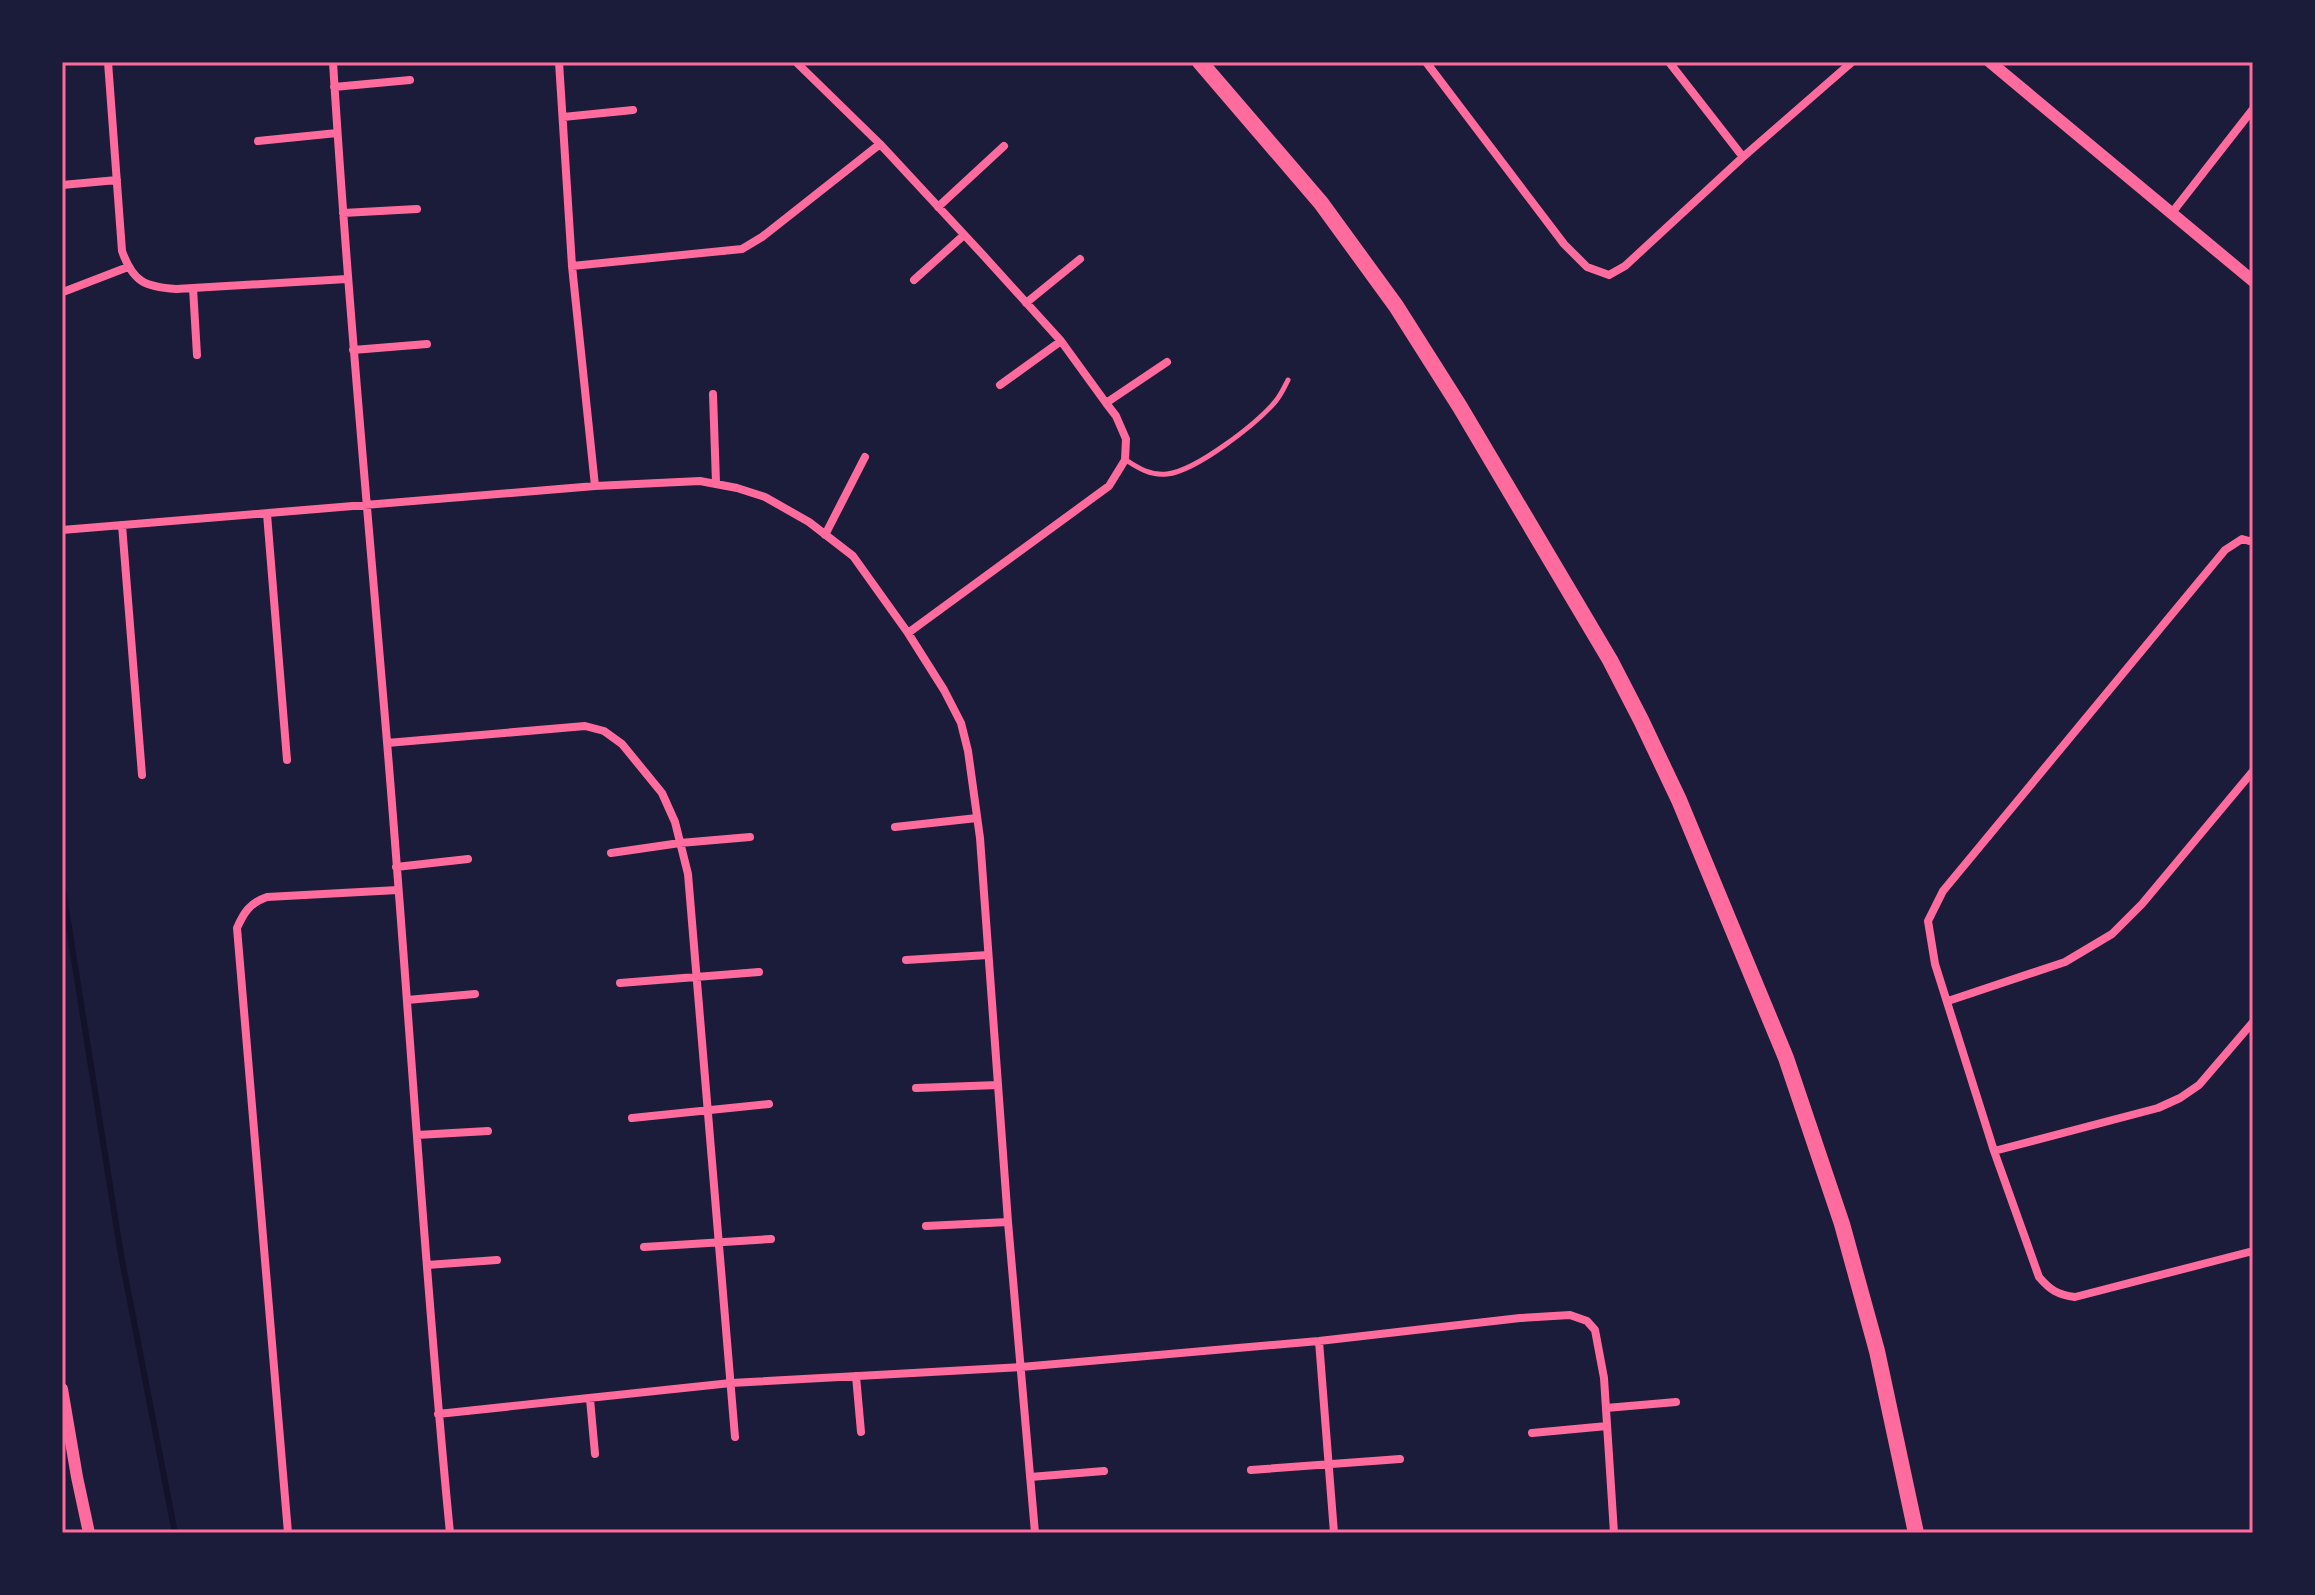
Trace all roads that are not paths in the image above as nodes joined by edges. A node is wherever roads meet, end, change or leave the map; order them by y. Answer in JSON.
{"nodes":[{"id":1,"x":108,"y":62,"type":"edge"},
{"id":2,"x":333,"y":62,"type":"edge"},
{"id":3,"x":559,"y":62,"type":"edge"},
{"id":4,"x":796,"y":62,"type":"edge"},
{"id":5,"x":1200,"y":62,"type":"edge"},
{"id":6,"x":1426,"y":62,"type":"edge"},
{"id":7,"x":1669,"y":62,"type":"edge"},
{"id":8,"x":1852,"y":62,"type":"edge"},
{"id":9,"x":1990,"y":62,"type":"edge"},
{"id":10,"x":410,"y":80,"type":"dead end"},
{"id":11,"x":334,"y":87,"type":"junction"},
{"id":12,"x":2253,"y":109,"type":"edge"},
{"id":13,"x":633,"y":110,"type":"dead end"},
{"id":14,"x":563,"y":117,"type":"junction"},
{"id":15,"x":337,"y":133,"type":"junction"},
{"id":16,"x":258,"y":141,"type":"dead end"},
{"id":17,"x":880,"y":144,"type":"junction"},
{"id":18,"x":1004,"y":146,"type":"dead end"},
{"id":19,"x":1743,"y":157,"type":"junction"},
{"id":20,"x":117,"y":180,"type":"junction"},
{"id":21,"x":62,"y":185,"type":"edge"},
{"id":22,"x":938,"y":207,"type":"junction"},
{"id":23,"x":417,"y":209,"type":"dead end"},
{"id":24,"x":343,"y":213,"type":"junction"},
{"id":25,"x":2171,"y":214,"type":"junction"},
{"id":26,"x":964,"y":235,"type":"junction"},
{"id":27,"x":1080,"y":259,"type":"dead end"},
{"id":28,"x":572,"y":266,"type":"junction"},
{"id":29,"x":128,"y":267,"type":"junction"},
{"id":30,"x":347,"y":279,"type":"junction"},
{"id":31,"x":914,"y":280,"type":"dead end"},
{"id":32,"x":2253,"y":281,"type":"edge"},
{"id":33,"x":193,"y":288,"type":"junction"},
{"id":34,"x":63,"y":292,"type":"edge"},
{"id":35,"x":1026,"y":303,"type":"junction"},
{"id":36,"x":1061,"y":341,"type":"junction"},
{"id":37,"x":427,"y":344,"type":"dead end"},
{"id":38,"x":353,"y":350,"type":"junction"},
{"id":39,"x":197,"y":355,"type":"dead end"},
{"id":40,"x":1167,"y":362,"type":"dead end"},
{"id":41,"x":1288,"y":380,"type":"dead end"},
{"id":42,"x":1000,"y":385,"type":"dead end"},
{"id":43,"x":713,"y":394,"type":"dead end"},
{"id":44,"x":1106,"y":403,"type":"junction"},
{"id":45,"x":865,"y":457,"type":"dead end"},
{"id":46,"x":1125,"y":460,"type":"junction"},
{"id":47,"x":716,"y":483,"type":"junction"},
{"id":48,"x":595,"y":486,"type":"junction"},
{"id":49,"x":366,"y":506,"type":"junction"},
{"id":50,"x":267,"y":514,"type":"junction"},
{"id":51,"x":122,"y":525,"type":"junction"},
{"id":52,"x":62,"y":530,"type":"edge"},
{"id":53,"x":825,"y":535,"type":"junction"},
{"id":54,"x":2253,"y":542,"type":"edge"},
{"id":55,"x":908,"y":633,"type":"junction"},
{"id":56,"x":387,"y":743,"type":"junction"},
{"id":57,"x":287,"y":760,"type":"dead end"},
{"id":58,"x":2253,"y":771,"type":"edge"},
{"id":59,"x":142,"y":775,"type":"dead end"},
{"id":60,"x":977,"y":818,"type":"junction"},
{"id":61,"x":895,"y":827,"type":"dead end"},
{"id":62,"x":750,"y":837,"type":"dead end"},
{"id":63,"x":680,"y":843,"type":"junction"},
{"id":64,"x":611,"y":853,"type":"dead end"},
{"id":65,"x":468,"y":859,"type":"dead end"},
{"id":66,"x":396,"y":867,"type":"junction"},
{"id":67,"x":398,"y":890,"type":"junction"},
{"id":68,"x":988,"y":955,"type":"junction"},
{"id":69,"x":906,"y":960,"type":"dead end"},
{"id":70,"x":759,"y":972,"type":"dead end"},
{"id":71,"x":697,"y":978,"type":"junction"},
{"id":72,"x":620,"y":983,"type":"dead end"},
{"id":73,"x":475,"y":994,"type":"dead end"},
{"id":74,"x":407,"y":1000,"type":"junction"},
{"id":75,"x":1948,"y":1001,"type":"junction"},
{"id":76,"x":2253,"y":1022,"type":"edge"},
{"id":77,"x":998,"y":1085,"type":"junction"},
{"id":78,"x":916,"y":1088,"type":"dead end"},
{"id":79,"x":769,"y":1104,"type":"dead end"},
{"id":80,"x":708,"y":1111,"type":"junction"},
{"id":81,"x":632,"y":1118,"type":"dead end"},
{"id":82,"x":488,"y":1131,"type":"dead end"},
{"id":83,"x":417,"y":1135,"type":"junction"},
{"id":84,"x":1994,"y":1151,"type":"junction"},
{"id":85,"x":1008,"y":1222,"type":"junction"},
{"id":86,"x":926,"y":1226,"type":"dead end"},
{"id":87,"x":771,"y":1239,"type":"dead end"},
{"id":88,"x":719,"y":1242,"type":"junction"},
{"id":89,"x":644,"y":1247,"type":"dead end"},
{"id":90,"x":2253,"y":1251,"type":"edge"},
{"id":91,"x":497,"y":1260,"type":"dead end"},
{"id":92,"x":427,"y":1265,"type":"junction"},
{"id":93,"x":1319,"y":1341,"type":"junction"},
{"id":94,"x":1021,"y":1367,"type":"junction"},
{"id":95,"x":856,"y":1376,"type":"junction"},
{"id":96,"x":731,"y":1383,"type":"junction"},
{"id":97,"x":62,"y":1389,"type":"edge"},
{"id":98,"x":590,"y":1399,"type":"junction"},
{"id":99,"x":1676,"y":1402,"type":"dead end"},
{"id":100,"x":1606,"y":1408,"type":"junction"},
{"id":101,"x":438,"y":1414,"type":"junction"},
{"id":102,"x":1607,"y":1426,"type":"junction"},
{"id":103,"x":861,"y":1432,"type":"dead end"},
{"id":104,"x":1532,"y":1433,"type":"dead end"},
{"id":105,"x":735,"y":1437,"type":"dead end"},
{"id":106,"x":595,"y":1454,"type":"dead end"},
{"id":107,"x":1400,"y":1459,"type":"dead end"},
{"id":108,"x":1329,"y":1464,"type":"junction"},
{"id":109,"x":1251,"y":1470,"type":"dead end"},
{"id":110,"x":1104,"y":1471,"type":"dead end"},
{"id":111,"x":1030,"y":1477,"type":"junction"},
{"id":112,"x":89,"y":1533,"type":"edge"},
{"id":113,"x":288,"y":1533,"type":"edge"},
{"id":114,"x":450,"y":1533,"type":"edge"},
{"id":115,"x":1035,"y":1533,"type":"edge"},
{"id":116,"x":1334,"y":1533,"type":"edge"},
{"id":117,"x":1614,"y":1533,"type":"edge"},
{"id":118,"x":1916,"y":1533,"type":"edge"}],
"edges":[{"from":1,"to":20,"type":"street"},
{"from":2,"to":11,"type":"street"},
{"from":3,"to":14,"type":"street"},
{"from":4,"to":17,"type":"street"},
{"from":5,"to":118,"type":"main road"},
{"from":6,"to":19,"type":"street"},
{"from":7,"to":19,"type":"street"},
{"from":8,"to":19,"type":"street"},
{"from":9,"to":25,"type":"street"},
{"from":10,"to":11,"type":"street"},
{"from":11,"to":15,"type":"street"},
{"from":12,"to":25,"type":"street"},
{"from":13,"to":14,"type":"street"},
{"from":14,"to":28,"type":"street"},
{"from":15,"to":16,"type":"street"},
{"from":15,"to":24,"type":"street"},
{"from":17,"to":22,"type":"street"},
{"from":17,"to":28,"type":"street"},
{"from":18,"to":22,"type":"street"},
{"from":20,"to":21,"type":"street"},
{"from":20,"to":29,"type":"street"},
{"from":22,"to":26,"type":"street"},
{"from":23,"to":24,"type":"street"},
{"from":24,"to":30,"type":"street"},
{"from":25,"to":32,"type":"street"},
{"from":26,"to":31,"type":"street"},
{"from":26,"to":35,"type":"street"},
{"from":27,"to":35,"type":"street"},
{"from":28,"to":48,"type":"street"},
{"from":29,"to":33,"type":"street"},
{"from":29,"to":34,"type":"street"},
{"from":30,"to":33,"type":"street"},
{"from":30,"to":38,"type":"street"},
{"from":33,"to":39,"type":"street"},
{"from":35,"to":36,"type":"street"},
{"from":36,"to":42,"type":"street"},
{"from":36,"to":44,"type":"street"},
{"from":37,"to":38,"type":"street"},
{"from":38,"to":49,"type":"street"},
{"from":40,"to":44,"type":"street"},
{"from":41,"to":46,"type":"lane"},
{"from":43,"to":47,"type":"street"},
{"from":44,"to":46,"type":"street"},
{"from":45,"to":53,"type":"street"},
{"from":46,"to":55,"type":"street"},
{"from":47,"to":48,"type":"street"},
{"from":47,"to":53,"type":"street"},
{"from":48,"to":49,"type":"street"},
{"from":49,"to":50,"type":"street"},
{"from":49,"to":56,"type":"street"},
{"from":50,"to":51,"type":"street"},
{"from":50,"to":57,"type":"street"},
{"from":51,"to":52,"type":"street"},
{"from":51,"to":59,"type":"street"},
{"from":53,"to":55,"type":"street"},
{"from":54,"to":75,"type":"street"},
{"from":55,"to":60,"type":"street"},
{"from":56,"to":63,"type":"street"},
{"from":56,"to":66,"type":"street"},
{"from":58,"to":75,"type":"street"},
{"from":60,"to":61,"type":"street"},
{"from":60,"to":68,"type":"street"},
{"from":62,"to":63,"type":"street"},
{"from":63,"to":64,"type":"street"},
{"from":63,"to":71,"type":"street"},
{"from":65,"to":66,"type":"street"},
{"from":66,"to":67,"type":"street"},
{"from":67,"to":74,"type":"street"},
{"from":67,"to":113,"type":"street"},
{"from":68,"to":69,"type":"street"},
{"from":68,"to":77,"type":"street"},
{"from":70,"to":71,"type":"street"},
{"from":71,"to":72,"type":"street"},
{"from":71,"to":80,"type":"street"},
{"from":73,"to":74,"type":"street"},
{"from":74,"to":83,"type":"street"},
{"from":75,"to":84,"type":"street"},
{"from":76,"to":84,"type":"street"},
{"from":77,"to":78,"type":"street"},
{"from":77,"to":85,"type":"street"},
{"from":79,"to":80,"type":"street"},
{"from":80,"to":81,"type":"street"},
{"from":80,"to":88,"type":"street"},
{"from":82,"to":83,"type":"street"},
{"from":83,"to":92,"type":"street"},
{"from":84,"to":90,"type":"street"},
{"from":85,"to":86,"type":"street"},
{"from":85,"to":94,"type":"street"},
{"from":87,"to":88,"type":"street"},
{"from":88,"to":89,"type":"street"},
{"from":88,"to":96,"type":"street"},
{"from":91,"to":92,"type":"street"},
{"from":92,"to":101,"type":"street"},
{"from":93,"to":94,"type":"street"},
{"from":93,"to":100,"type":"street"},
{"from":93,"to":108,"type":"street"},
{"from":94,"to":95,"type":"street"},
{"from":94,"to":111,"type":"street"},
{"from":95,"to":96,"type":"street"},
{"from":95,"to":103,"type":"street"},
{"from":96,"to":98,"type":"street"},
{"from":96,"to":105,"type":"street"},
{"from":97,"to":112,"type":"street"},
{"from":98,"to":101,"type":"street"},
{"from":98,"to":106,"type":"street"},
{"from":99,"to":100,"type":"street"},
{"from":100,"to":102,"type":"street"},
{"from":101,"to":114,"type":"street"},
{"from":102,"to":104,"type":"street"},
{"from":102,"to":117,"type":"street"},
{"from":107,"to":108,"type":"street"},
{"from":108,"to":109,"type":"street"},
{"from":108,"to":116,"type":"street"},
{"from":110,"to":111,"type":"street"},
{"from":111,"to":115,"type":"street"}]}
